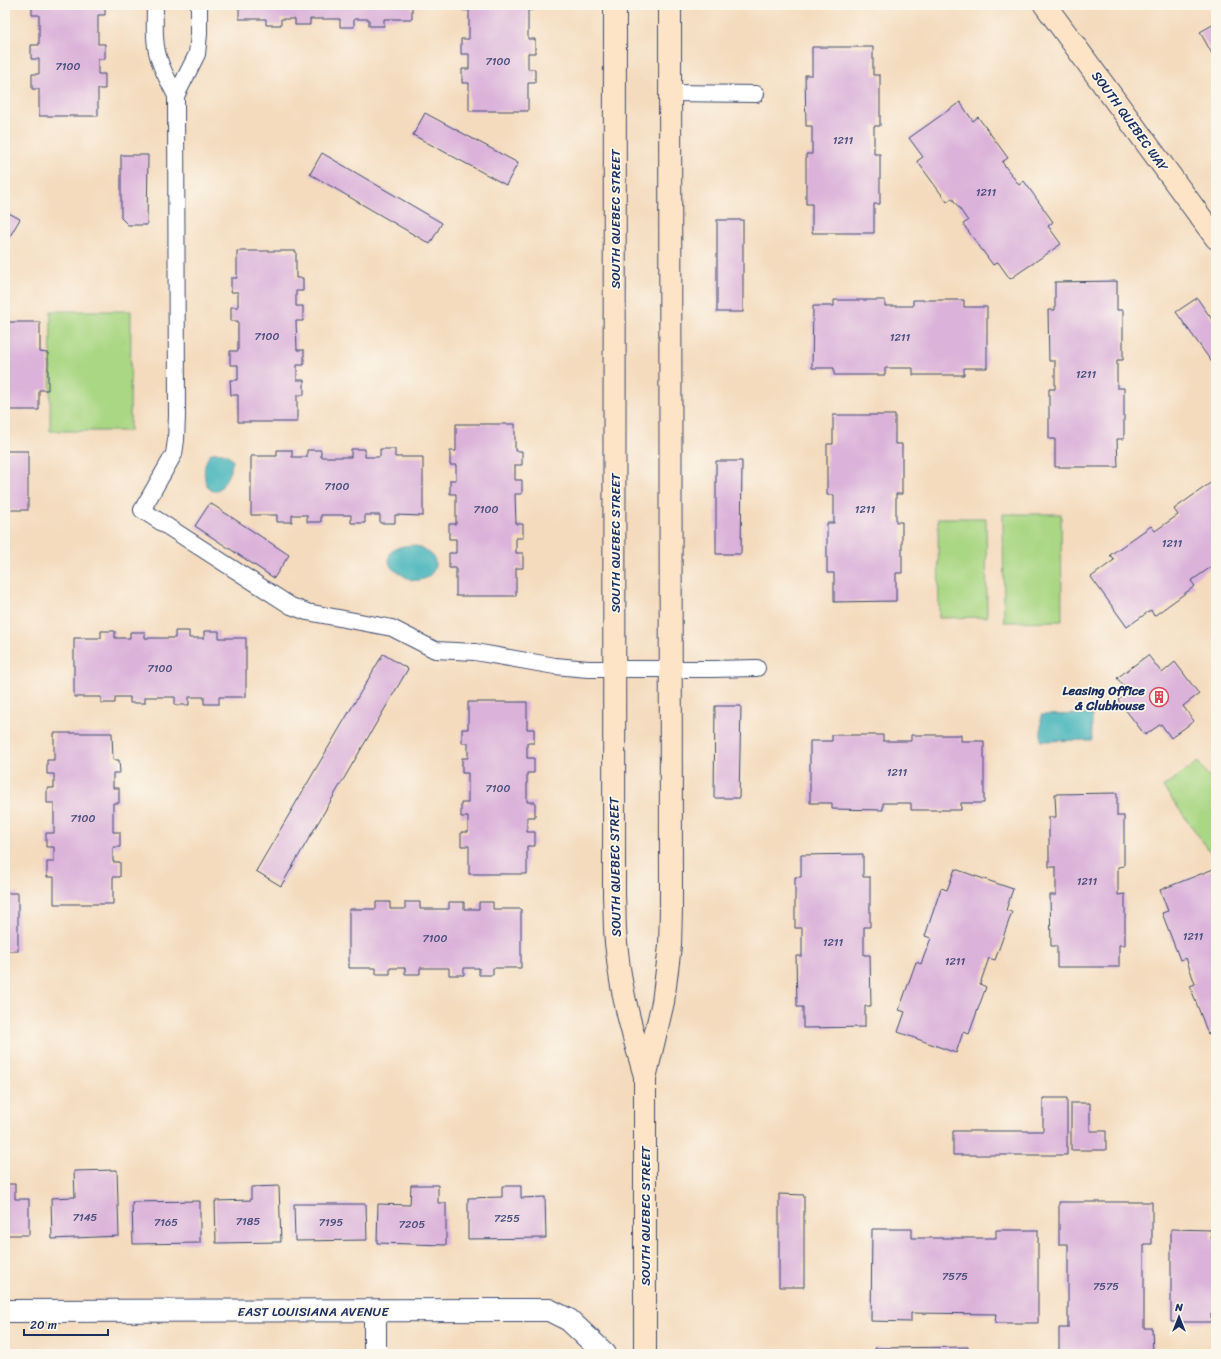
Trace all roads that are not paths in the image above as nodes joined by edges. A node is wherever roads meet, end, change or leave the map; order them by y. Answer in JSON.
{"nodes":[{"id":1,"x":155,"y":5,"type":"edge"},
{"id":2,"x":199,"y":5,"type":"edge"},
{"id":3,"x":615,"y":5,"type":"edge"},
{"id":4,"x":670,"y":5,"type":"edge"},
{"id":5,"x":1044,"y":5,"type":"edge"},
{"id":6,"x":670,"y":93,"type":"junction"},
{"id":7,"x":756,"y":94,"type":"dead end"},
{"id":8,"x":176,"y":96,"type":"junction"},
{"id":9,"x":1216,"y":238,"type":"edge"},
{"id":10,"x":757,"y":668,"type":"dead end"},
{"id":11,"x":615,"y":670,"type":"junction"},
{"id":12,"x":670,"y":670,"type":"junction"},
{"id":13,"x":645,"y":1078,"type":"junction"},
{"id":14,"x":5,"y":1311,"type":"edge"},
{"id":15,"x":375,"y":1311,"type":"junction"},
{"id":16,"x":375,"y":1354,"type":"edge"},
{"id":17,"x":605,"y":1354,"type":"edge"},
{"id":18,"x":644,"y":1354,"type":"edge"}],
"edges":[{"from":1,"to":8,"type":"lane"},
{"from":2,"to":8,"type":"lane"},
{"from":3,"to":11,"type":"main road","name":"SOUTH QUEBEC STREET"},
{"from":4,"to":6,"type":"main road","name":"SOUTH QUEBEC STREET"},
{"from":5,"to":9,"type":"main road","name":"SOUTH QUEBEC WAY"},
{"from":6,"to":7,"type":"lane"},
{"from":6,"to":12,"type":"main road","name":"SOUTH QUEBEC STREET"},
{"from":8,"to":11,"type":"lane"},
{"from":10,"to":12,"type":"lane"},
{"from":11,"to":12,"type":"lane"},
{"from":11,"to":13,"type":"main road","name":"SOUTH QUEBEC STREET"},
{"from":12,"to":13,"type":"main road","name":"SOUTH QUEBEC STREET"},
{"from":13,"to":18,"type":"main road","name":"SOUTH QUEBEC STREET"},
{"from":14,"to":15,"type":"street","name":"EAST LOUISIANA AVENUE"},
{"from":15,"to":16,"type":"street"},
{"from":15,"to":17,"type":"street","name":"EAST LOUISIANA AVENUE"}]}
